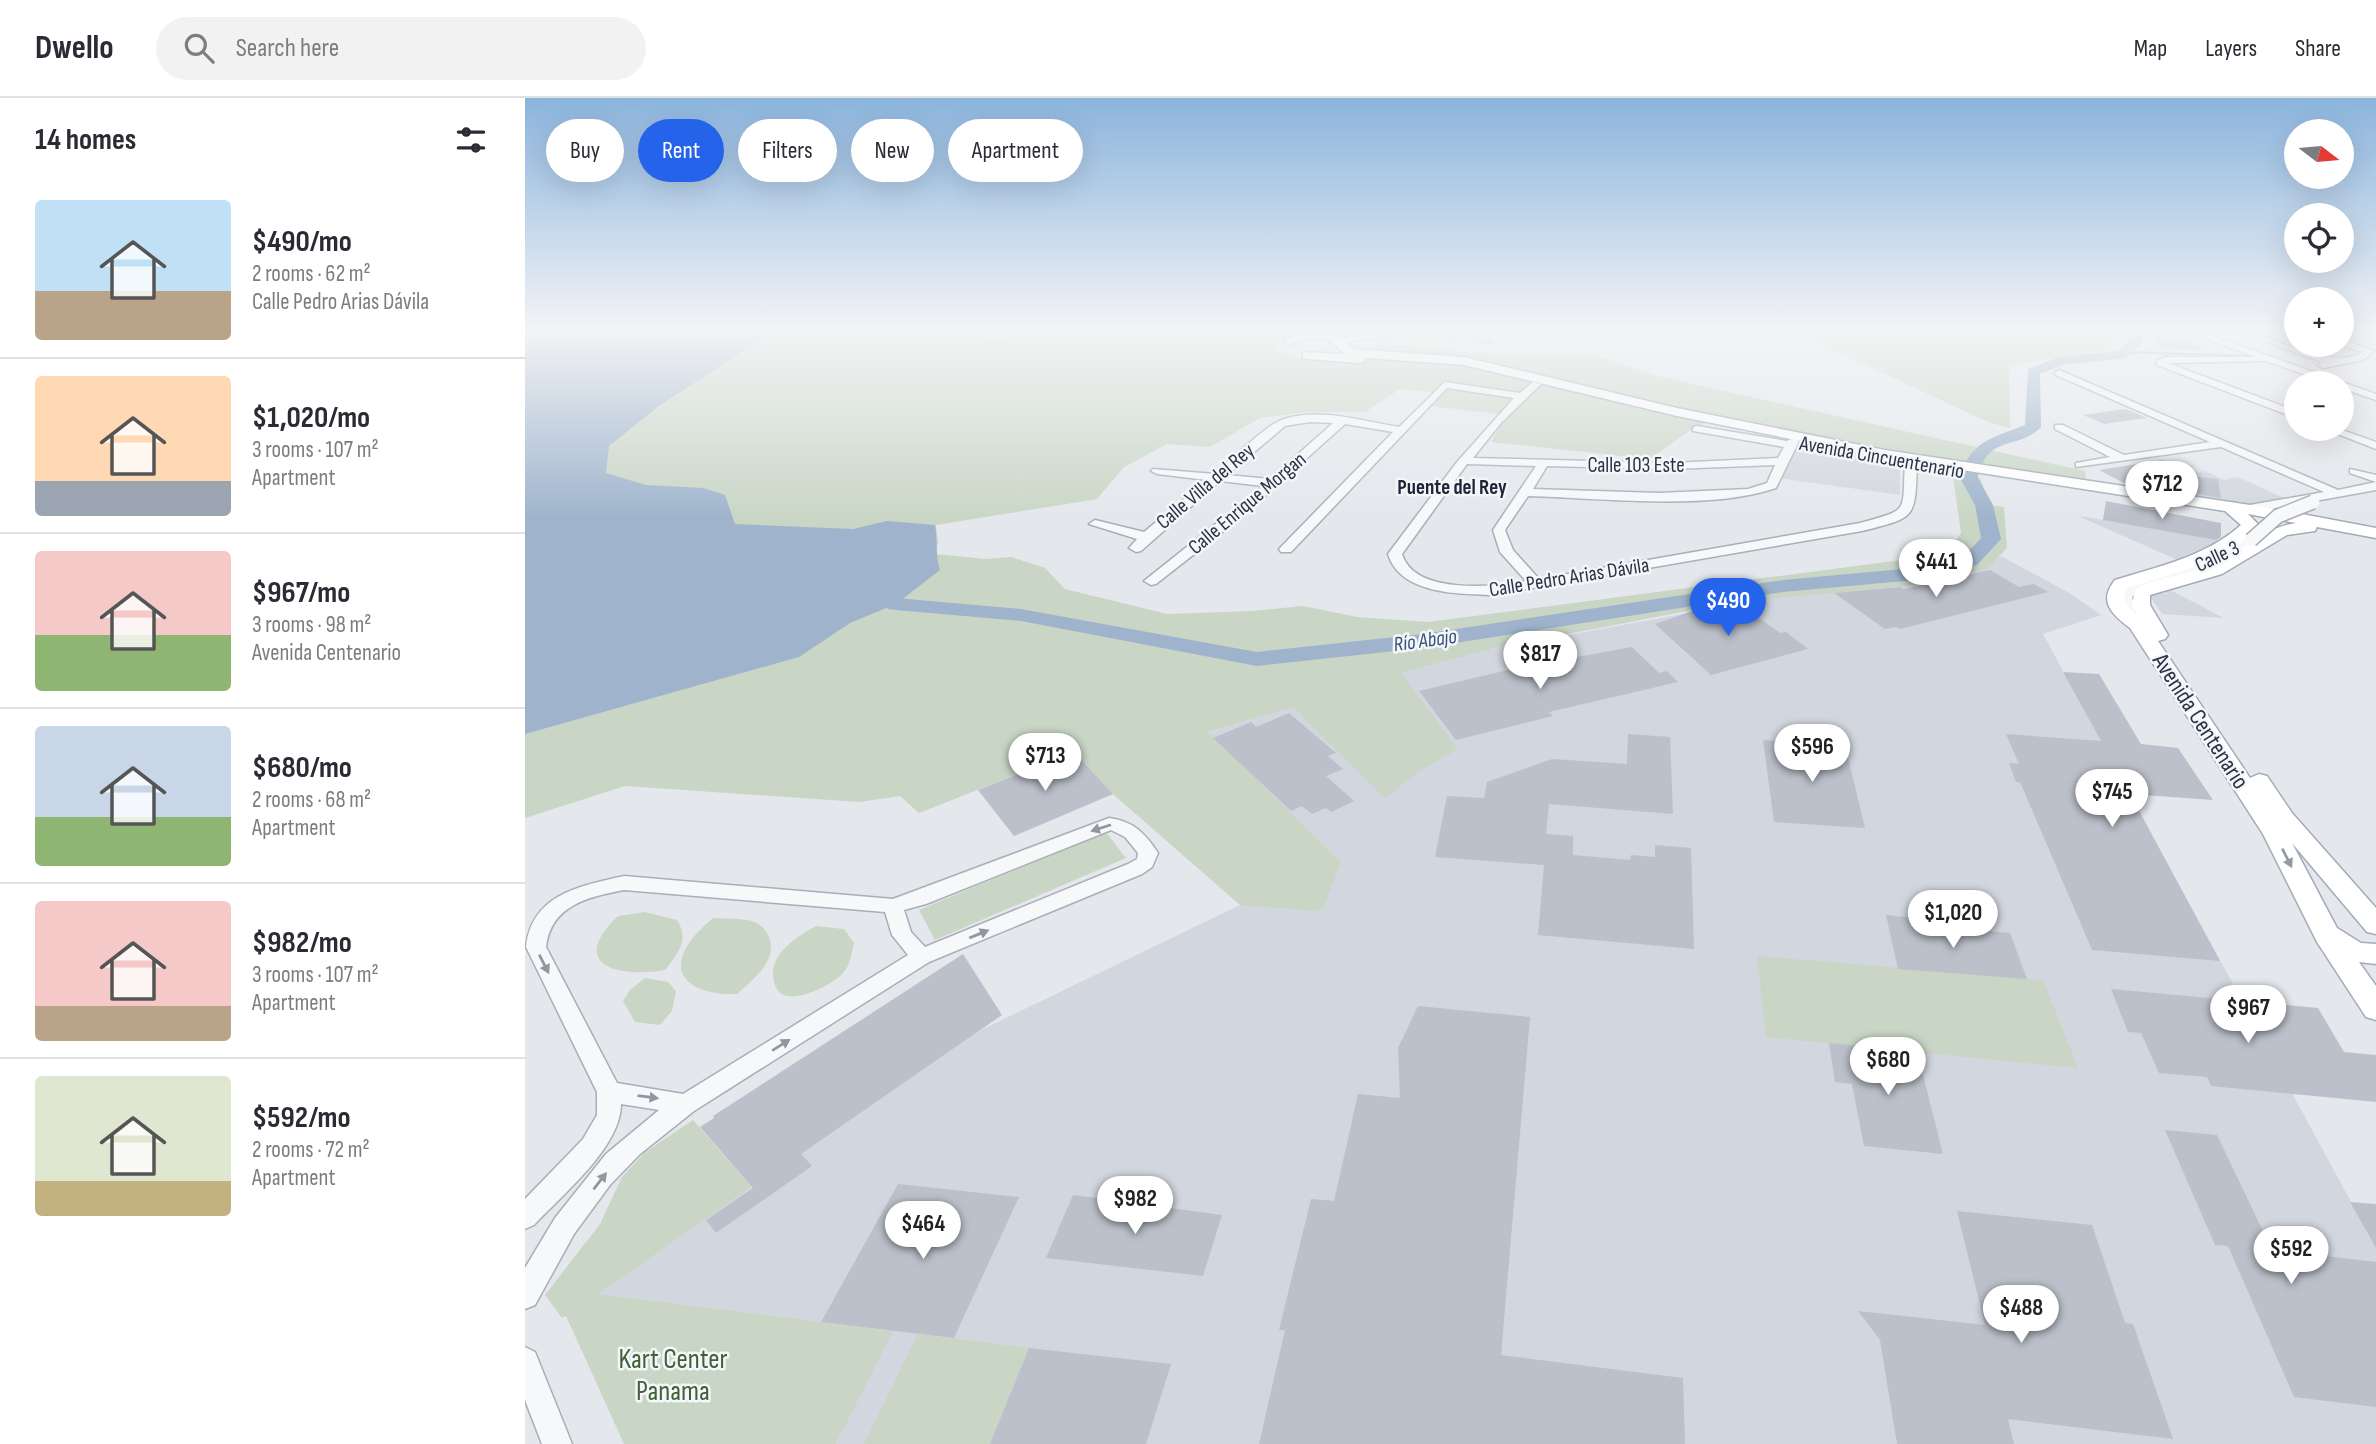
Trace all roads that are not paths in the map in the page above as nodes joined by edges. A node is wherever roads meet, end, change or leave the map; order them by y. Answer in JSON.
{"nodes":[{"id":1,"x":1436,"y":394,"type":"edge"},
{"id":2,"x":1524,"y":394,"type":"edge"},
{"id":3,"x":1580,"y":394,"type":"edge"},
{"id":4,"x":1600,"y":394,"type":"edge"},
{"id":5,"x":2107,"y":394,"type":"edge"},
{"id":6,"x":2241,"y":394,"type":"edge"},
{"id":7,"x":2284,"y":410,"type":"edge"},
{"id":8,"x":1341,"y":422,"type":"junction"},
{"id":9,"x":2059,"y":427,"type":"dead end"},
{"id":10,"x":1697,"y":429,"type":"dead end"},
{"id":11,"x":1400,"y":430,"type":"junction"},
{"id":12,"x":2354,"y":438,"type":"edge"},
{"id":13,"x":1792,"y":443,"type":"junction"},
{"id":14,"x":2222,"y":444,"type":"junction"},
{"id":15,"x":2376,"y":446,"type":"edge"},
{"id":16,"x":2123,"y":459,"type":"junction"},
{"id":17,"x":1466,"y":461,"type":"junction"},
{"id":18,"x":1781,"y":461,"type":"junction"},
{"id":19,"x":1911,"y":463,"type":"junction"},
{"id":20,"x":1543,"y":464,"type":"junction"},
{"id":21,"x":2080,"y":465,"type":"dead end"},
{"id":22,"x":1948,"y":467,"type":"junction"},
{"id":23,"x":1157,"y":471,"type":"dead end"},
{"id":24,"x":2354,"y":471,"type":"dead end"},
{"id":25,"x":1980,"y":472,"type":"joint"},
{"id":26,"x":1216,"y":477,"type":"junction"},
{"id":27,"x":2376,"y":479,"type":"edge"},
{"id":28,"x":1272,"y":484,"type":"junction"},
{"id":29,"x":2376,"y":491,"type":"edge"},
{"id":30,"x":1524,"y":492,"type":"junction"},
{"id":31,"x":2336,"y":493,"type":"junction"},
{"id":32,"x":2245,"y":521,"type":"junction"},
{"id":33,"x":1095,"y":524,"type":"dead end"},
{"id":34,"x":2289,"y":524,"type":"junction"},
{"id":35,"x":2328,"y":528,"type":"junction"},
{"id":36,"x":2376,"y":533,"type":"edge"},
{"id":37,"x":1146,"y":537,"type":"junction"},
{"id":38,"x":2376,"y":538,"type":"edge"},
{"id":39,"x":1136,"y":548,"type":"dead end"},
{"id":40,"x":1286,"y":549,"type":"dead end"},
{"id":41,"x":1151,"y":581,"type":"dead end"},
{"id":42,"x":1535,"y":583,"type":"junction"},
{"id":43,"x":2137,"y":624,"type":"junction"},
{"id":44,"x":893,"y":906,"type":"junction"},
{"id":45,"x":2376,"y":925,"type":"edge"},
{"id":46,"x":2326,"y":932,"type":"junction"},
{"id":47,"x":2376,"y":954,"type":"edge"},
{"id":48,"x":922,"y":957,"type":"junction"},
{"id":49,"x":2372,"y":993,"type":"edge"},
{"id":50,"x":609,"y":1092,"type":"junction"},
{"id":51,"x":686,"y":1104,"type":"junction"},
{"id":52,"x":525,"y":1217,"type":"edge"},
{"id":53,"x":525,"y":1296,"type":"edge"},
{"id":54,"x":525,"y":1363,"type":"edge"},
{"id":55,"x":557,"y":1444,"type":"edge"}],
"edges":[{"from":1,"to":11,"type":"street"},
{"from":2,"to":17,"type":"street"},
{"from":3,"to":13,"type":"main road","name":"Avenida Cincuentenario"},
{"from":4,"to":22,"type":"main road","name":"Avenida Cincuentenario"},
{"from":5,"to":14,"type":"street"},
{"from":6,"to":7,"type":"street"},
{"from":8,"to":11,"type":"street","name":"Calle Villa del Rey"},
{"from":8,"to":26,"type":"street","name":"Calle Villa del Rey"},
{"from":8,"to":28,"type":"street","name":"Calle Enrique Morgan"},
{"from":9,"to":16,"type":"street"},
{"from":10,"to":13,"type":"street"},
{"from":11,"to":40,"type":"street"},
{"from":12,"to":15,"type":"street"},
{"from":13,"to":18,"type":"street"},
{"from":13,"to":19,"type":"main road","name":"Avenida Cincuentenario"},
{"from":14,"to":16,"type":"street"},
{"from":14,"to":31,"type":"street"},
{"from":16,"to":21,"type":"street"},
{"from":17,"to":20,"type":"street","name":"Calle 103 Este"},
{"from":17,"to":42,"type":"street","name":"Calle Pedro Arias Dávila"},
{"from":18,"to":20,"type":"street","name":"Calle 103 Este"},
{"from":18,"to":30,"type":"street"},
{"from":19,"to":22,"type":"main road","name":"Avenida Cincuentenario"},
{"from":19,"to":42,"type":"street","name":"Calle Pedro Arias Dávila"},
{"from":20,"to":30,"type":"street"},
{"from":22,"to":25,"type":"main road","name":"Avenida Cincuentenario"},
{"from":23,"to":26,"type":"street"},
{"from":24,"to":27,"type":"street"},
{"from":25,"to":32,"type":"main road","name":"Avenida Cincuentenario"},
{"from":26,"to":28,"type":"street"},
{"from":26,"to":37,"type":"street","name":"Calle Villa del Rey"},
{"from":28,"to":41,"type":"street","name":"Calle Enrique Morgan"},
{"from":29,"to":31,"type":"street","name":"Calle 3"},
{"from":29,"to":32,"type":"street","name":"Calle 3","bridge":true},
{"from":29,"to":34,"type":"street"},
{"from":30,"to":42,"type":"street"},
{"from":31,"to":32,"type":"street","name":"Calle 3"},
{"from":32,"to":34,"type":"main road"},
{"from":32,"to":35,"type":"main road","name":"Avenida Cincuentenario"},
{"from":32,"to":43,"type":"street","name":"Calle 3"},
{"from":32,"to":43,"type":"main road","name":"Avenida Centenario"},
{"from":33,"to":37,"type":"street"},
{"from":34,"to":35,"type":"main road"},
{"from":34,"to":36,"type":"main road"},
{"from":34,"to":45,"type":"main road","name":"Avenida Centenario"},
{"from":35,"to":38,"type":"main road","name":"Avenida Cincuentenario"},
{"from":37,"to":39,"type":"street","name":"Calle Villa del Rey"},
{"from":43,"to":46,"type":"main road","name":"Avenida Centenario","one_way":true},
{"from":44,"to":48,"type":"street"},
{"from":48,"to":44,"type":"street","one_way":true},
{"from":44,"to":50,"type":"street","one_way":true},
{"from":46,"to":47,"type":"main road"},
{"from":46,"to":49,"type":"main road","name":"Avenida Centenario"},
{"from":51,"to":48,"type":"street","one_way":true},
{"from":50,"to":51,"type":"street","one_way":true},
{"from":50,"to":52,"type":"street"},
{"from":53,"to":51,"type":"street","one_way":true},
{"from":54,"to":55,"type":"street"}]}
